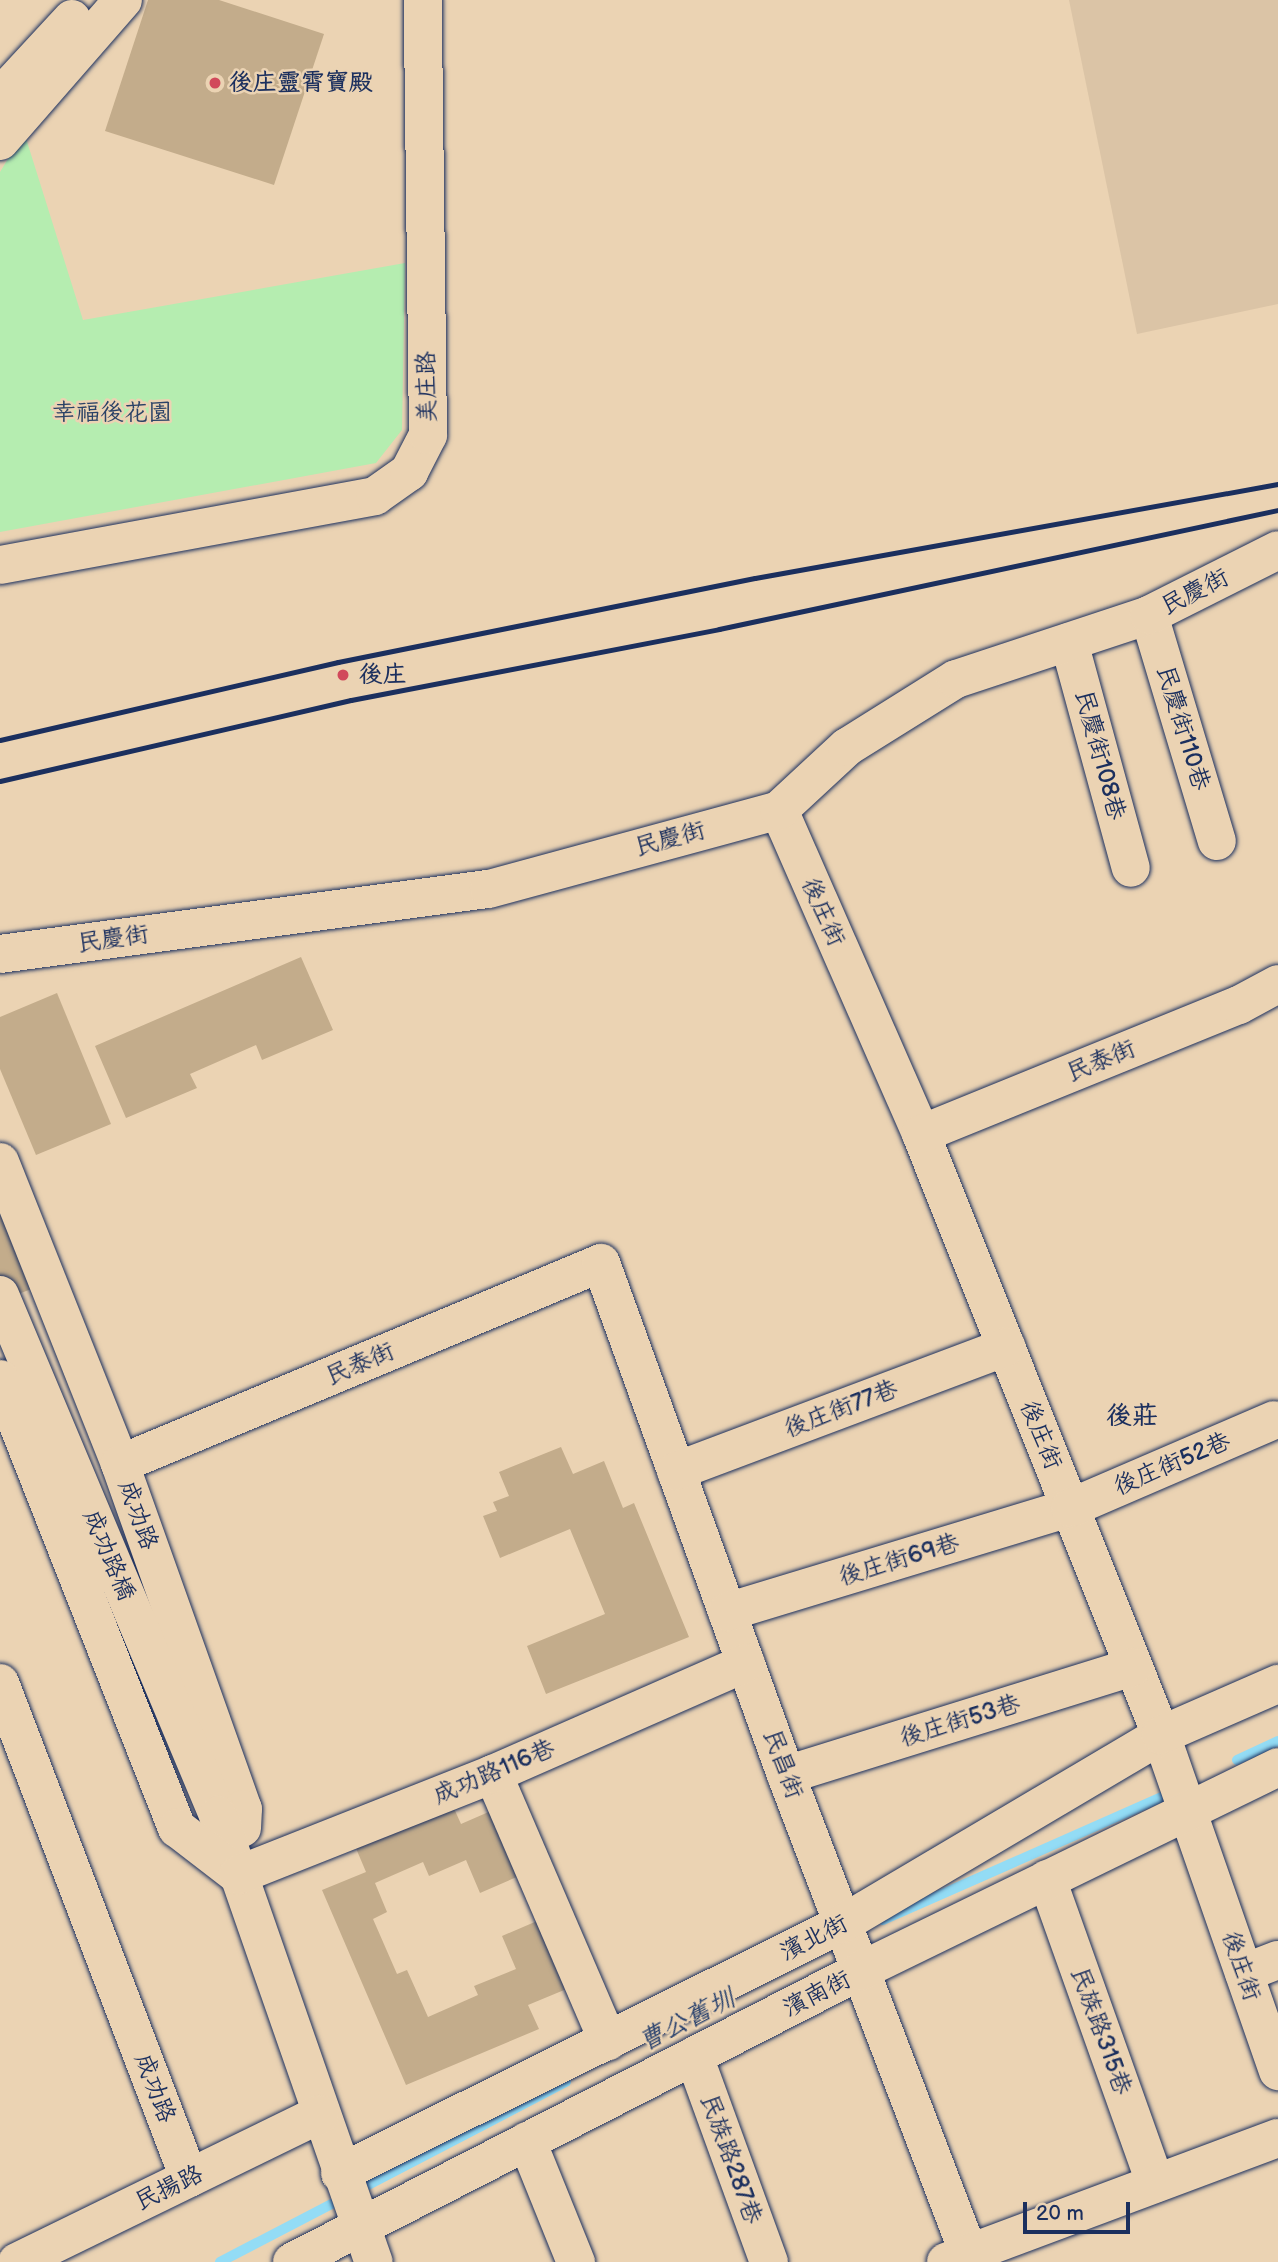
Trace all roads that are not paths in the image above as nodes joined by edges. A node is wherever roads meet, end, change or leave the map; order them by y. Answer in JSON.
{"nodes":[{"id":1,"x":90,"y":0,"type":"edge"},
{"id":2,"x":123,"y":0,"type":"edge"},
{"id":3,"x":423,"y":0,"type":"edge"},
{"id":4,"x":0,"y":97,"type":"edge"},
{"id":5,"x":0,"y":141,"type":"edge"},
{"id":6,"x":1278,"y":550,"type":"edge"},
{"id":7,"x":0,"y":565,"type":"edge"},
{"id":8,"x":1149,"y":615,"type":"junction"},
{"id":9,"x":1069,"y":642,"type":"junction"},
{"id":10,"x":779,"y":810,"type":"junction"},
{"id":11,"x":1217,"y":841,"type":"dead end"},
{"id":12,"x":1131,"y":868,"type":"dead end"},
{"id":13,"x":0,"y":954,"type":"edge"},
{"id":14,"x":1278,"y":984,"type":"edge"},
{"id":15,"x":921,"y":1134,"type":"junction"},
{"id":16,"x":0,"y":1162,"type":"edge"},
{"id":17,"x":601,"y":1263,"type":"joint"},
{"id":18,"x":0,"y":1295,"type":"edge"},
{"id":19,"x":1006,"y":1347,"type":"junction"},
{"id":20,"x":0,"y":1379,"type":"edge"},
{"id":21,"x":1274,"y":1420,"type":"dead end"},
{"id":22,"x":120,"y":1464,"type":"junction"},
{"id":23,"x":676,"y":1471,"type":"junction"},
{"id":24,"x":1070,"y":1508,"type":"junction"},
{"id":25,"x":727,"y":1612,"type":"junction"},
{"id":26,"x":746,"y":1663,"type":"junction"},
{"id":27,"x":1133,"y":1667,"type":"junction"},
{"id":28,"x":0,"y":1683,"type":"edge"},
{"id":29,"x":1278,"y":1684,"type":"edge"},
{"id":30,"x":1161,"y":1735,"type":"junction"},
{"id":31,"x":1278,"y":1767,"type":"edge"},
{"id":32,"x":493,"y":1774,"type":"junction"},
{"id":33,"x":786,"y":1775,"type":"junction"},
{"id":34,"x":1187,"y":1811,"type":"junction"},
{"id":35,"x":218,"y":1815,"type":"joint"},
{"id":36,"x":239,"y":1875,"type":"junction"},
{"id":37,"x":1047,"y":1879,"type":"junction"},
{"id":38,"x":850,"y":1944,"type":"junction"},
{"id":39,"x":1261,"y":1966,"type":"edge"},
{"id":40,"x":608,"y":2041,"type":"junction"},
{"id":41,"x":694,"y":2056,"type":"junction"},
{"id":42,"x":1278,"y":2071,"type":"edge"},
{"id":43,"x":320,"y":2113,"type":"junction"},
{"id":44,"x":1278,"y":2138,"type":"edge"},
{"id":45,"x":527,"y":2141,"type":"junction"},
{"id":46,"x":340,"y":2173,"type":"junction"},
{"id":47,"x":189,"y":2178,"type":"junction"},
{"id":48,"x":1155,"y":2183,"type":"junction"},
{"id":49,"x":359,"y":2226,"type":"junction"},
{"id":50,"x":963,"y":2259,"type":"edge"},
{"id":51,"x":17,"y":2262,"type":"edge"},
{"id":52,"x":292,"y":2262,"type":"edge"},
{"id":53,"x":374,"y":2262,"type":"edge"},
{"id":54,"x":576,"y":2262,"type":"edge"},
{"id":55,"x":769,"y":2262,"type":"edge"}],
"edges":[{"from":1,"to":4,"type":"street"},
{"from":2,"to":5,"type":"street"},
{"from":3,"to":7,"type":"street","name":"美庄路"},
{"from":6,"to":8,"type":"street","name":"民慶街"},
{"from":8,"to":9,"type":"street","name":"民慶街"},
{"from":8,"to":11,"type":"street","name":"民慶街110巷"},
{"from":9,"to":10,"type":"street","name":"民慶街"},
{"from":9,"to":12,"type":"street","name":"民慶街108巷"},
{"from":10,"to":13,"type":"street","name":"民慶街"},
{"from":10,"to":15,"type":"street","name":"後庄街"},
{"from":14,"to":15,"type":"street","name":"民泰街"},
{"from":15,"to":19,"type":"street","name":"後庄街"},
{"from":16,"to":22,"type":"street","name":"成功路"},
{"from":17,"to":22,"type":"street","name":"民泰街"},
{"from":17,"to":23,"type":"street","name":"民昌街"},
{"from":18,"to":35,"type":"street","name":"成功路橋"},
{"from":19,"to":23,"type":"street","name":"後庄街77巷"},
{"from":19,"to":24,"type":"street","name":"後庄街"},
{"from":20,"to":36,"type":"street"},
{"from":21,"to":24,"type":"street","name":"後庄街52巷"},
{"from":22,"to":36,"type":"street","name":"成功路"},
{"from":23,"to":25,"type":"street","name":"民昌街"},
{"from":24,"to":25,"type":"street","name":"後庄街69巷"},
{"from":24,"to":27,"type":"street","name":"後庄街"},
{"from":25,"to":26,"type":"street","name":"民昌街"},
{"from":26,"to":32,"type":"street","name":"成功路116巷"},
{"from":26,"to":33,"type":"street","name":"民昌街"},
{"from":27,"to":30,"type":"street","name":"後庄街"},
{"from":27,"to":33,"type":"street","name":"後庄街53巷"},
{"from":28,"to":47,"type":"street","name":"成功路"},
{"from":29,"to":30,"type":"street","name":"濱北街"},
{"from":30,"to":34,"type":"street","name":"後庄街"},
{"from":30,"to":38,"type":"street","name":"濱北街"},
{"from":31,"to":34,"type":"street","name":"濱南街"},
{"from":32,"to":36,"type":"street","name":"成功路116巷"},
{"from":32,"to":40,"type":"street"},
{"from":33,"to":38,"type":"street","name":"民昌街"},
{"from":34,"to":37,"type":"street","name":"濱南街"},
{"from":34,"to":39,"type":"street","name":"後庄街"},
{"from":35,"to":36,"type":"street","name":"成功路"},
{"from":36,"to":43,"type":"street","name":"成功路"},
{"from":37,"to":38,"type":"street","name":"濱南街"},
{"from":37,"to":48,"type":"street","name":"民族路315巷"},
{"from":38,"to":40,"type":"street","name":"濱北街"},
{"from":38,"to":41,"type":"street","name":"濱南街"},
{"from":38,"to":50,"type":"street","name":"民昌街"},
{"from":39,"to":42,"type":"street","name":"後庄街"},
{"from":40,"to":46,"type":"street","name":"濱北街"},
{"from":41,"to":45,"type":"street","name":"濱南街"},
{"from":41,"to":55,"type":"street","name":"民族路287巷"},
{"from":43,"to":46,"type":"street","name":"成功路"},
{"from":43,"to":47,"type":"street","name":"民揚路"},
{"from":44,"to":48,"type":"street"},
{"from":45,"to":49,"type":"street","name":"濱南街"},
{"from":45,"to":54,"type":"street"},
{"from":46,"to":49,"type":"street","name":"成功路"},
{"from":47,"to":51,"type":"street","name":"民揚路"},
{"from":48,"to":50,"type":"street"},
{"from":49,"to":52,"type":"street"},
{"from":49,"to":53,"type":"street","name":"成功路"}]}
